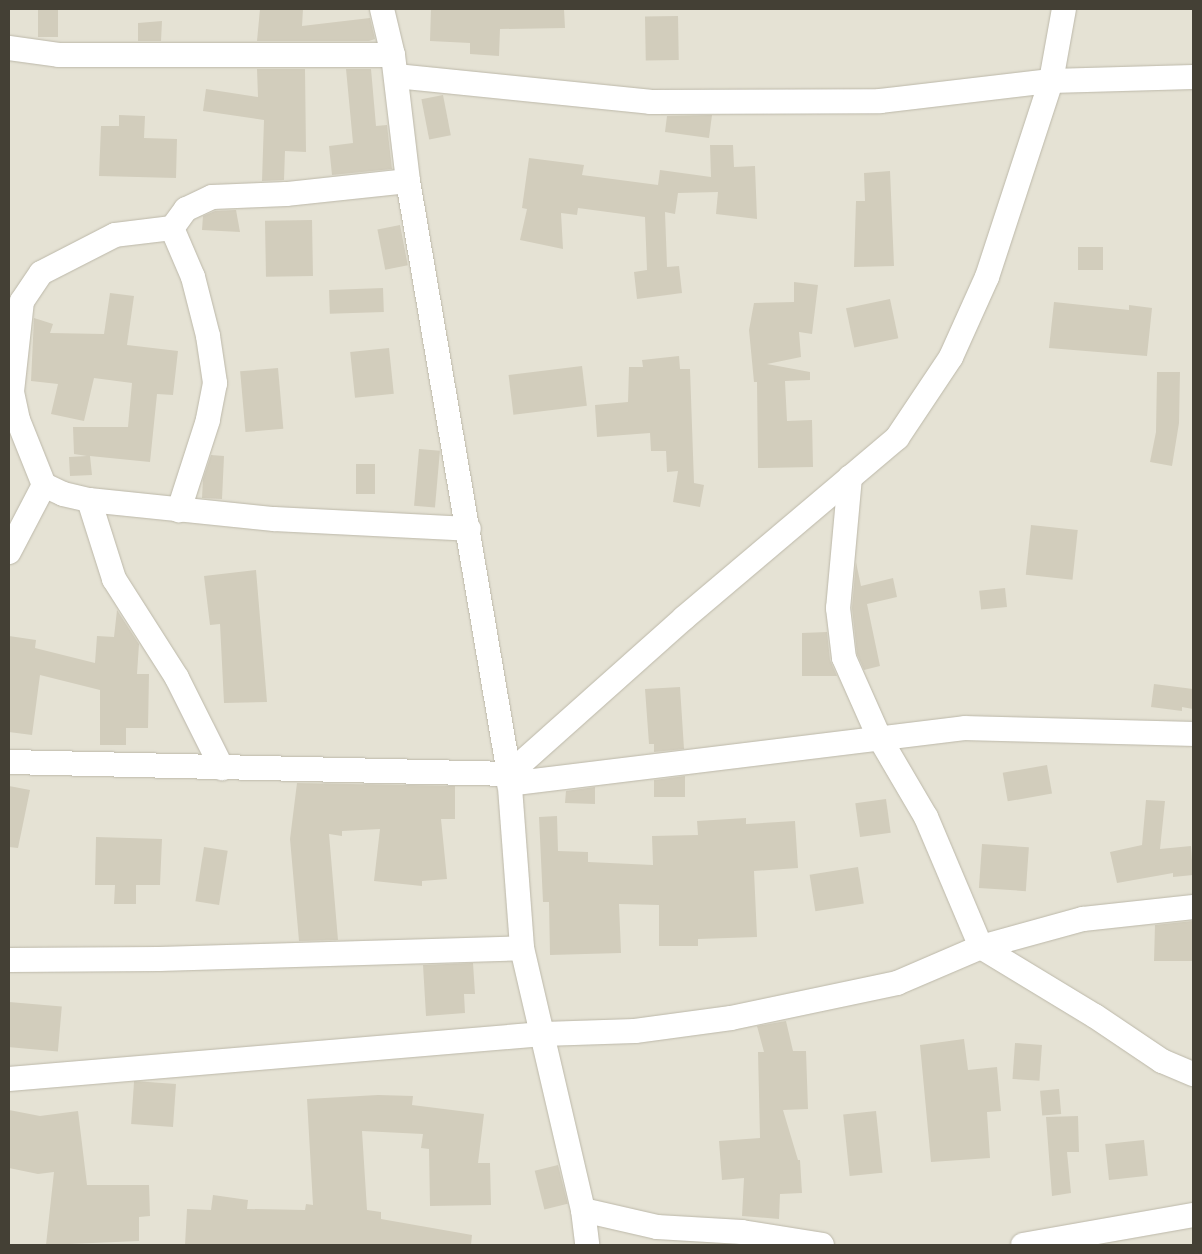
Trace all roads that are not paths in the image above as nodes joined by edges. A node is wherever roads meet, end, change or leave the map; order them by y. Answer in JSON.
{"nodes":[{"id":1,"x":382,"y":9,"type":"edge"},
{"id":2,"x":1064,"y":9,"type":"edge"},
{"id":3,"x":9,"y":48,"type":"edge"},
{"id":4,"x":394,"y":66,"type":"junction"},
{"id":5,"x":1193,"y":77,"type":"edge"},
{"id":6,"x":1051,"y":81,"type":"junction"},
{"id":7,"x":408,"y":181,"type":"junction"},
{"id":8,"x":172,"y":228,"type":"junction"},
{"id":9,"x":850,"y":477,"type":"junction"},
{"id":10,"x":44,"y":485,"type":"junction"},
{"id":11,"x":89,"y":500,"type":"junction"},
{"id":12,"x":179,"y":510,"type":"junction"},
{"id":13,"x":469,"y":529,"type":"junction"},
{"id":14,"x":9,"y":552,"type":"edge"},
{"id":15,"x":1193,"y":734,"type":"edge"},
{"id":16,"x":879,"y":737,"type":"junction"},
{"id":17,"x":9,"y":762,"type":"edge"},
{"id":18,"x":222,"y":768,"type":"junction"},
{"id":19,"x":509,"y":779,"type":"junction"},
{"id":20,"x":1193,"y":907,"type":"edge"},
{"id":21,"x":522,"y":948,"type":"junction"},
{"id":22,"x":981,"y":948,"type":"junction"},
{"id":23,"x":9,"y":960,"type":"edge"},
{"id":24,"x":543,"y":1034,"type":"junction"},
{"id":25,"x":1193,"y":1074,"type":"edge"},
{"id":26,"x":13,"y":1084,"type":"edge"},
{"id":27,"x":582,"y":1210,"type":"junction"},
{"id":28,"x":1193,"y":1215,"type":"edge"},
{"id":29,"x":587,"y":1245,"type":"edge"},
{"id":30,"x":822,"y":1245,"type":"edge"},
{"id":31,"x":1023,"y":1245,"type":"edge"}],
"edges":[{"from":1,"to":4,"type":"street"},
{"from":2,"to":6,"type":"street"},
{"from":3,"to":4,"type":"street"},
{"from":4,"to":6,"type":"street"},
{"from":4,"to":7,"type":"street"},
{"from":5,"to":6,"type":"street"},
{"from":6,"to":9,"type":"street"},
{"from":7,"to":8,"type":"street"},
{"from":7,"to":13,"type":"street"},
{"from":8,"to":10,"type":"street"},
{"from":8,"to":12,"type":"street"},
{"from":9,"to":16,"type":"street"},
{"from":9,"to":19,"type":"street"},
{"from":10,"to":11,"type":"street"},
{"from":10,"to":14,"type":"street"},
{"from":11,"to":12,"type":"street"},
{"from":11,"to":18,"type":"street"},
{"from":12,"to":13,"type":"street"},
{"from":13,"to":19,"type":"street"},
{"from":15,"to":16,"type":"street"},
{"from":16,"to":19,"type":"street"},
{"from":16,"to":22,"type":"street"},
{"from":17,"to":18,"type":"street"},
{"from":18,"to":19,"type":"street"},
{"from":19,"to":21,"type":"street"},
{"from":20,"to":22,"type":"street"},
{"from":21,"to":23,"type":"street"},
{"from":21,"to":24,"type":"street"},
{"from":22,"to":24,"type":"street"},
{"from":22,"to":25,"type":"street"},
{"from":24,"to":26,"type":"street"},
{"from":24,"to":27,"type":"street"},
{"from":27,"to":29,"type":"street"},
{"from":27,"to":30,"type":"street"},
{"from":28,"to":31,"type":"street"}]}
